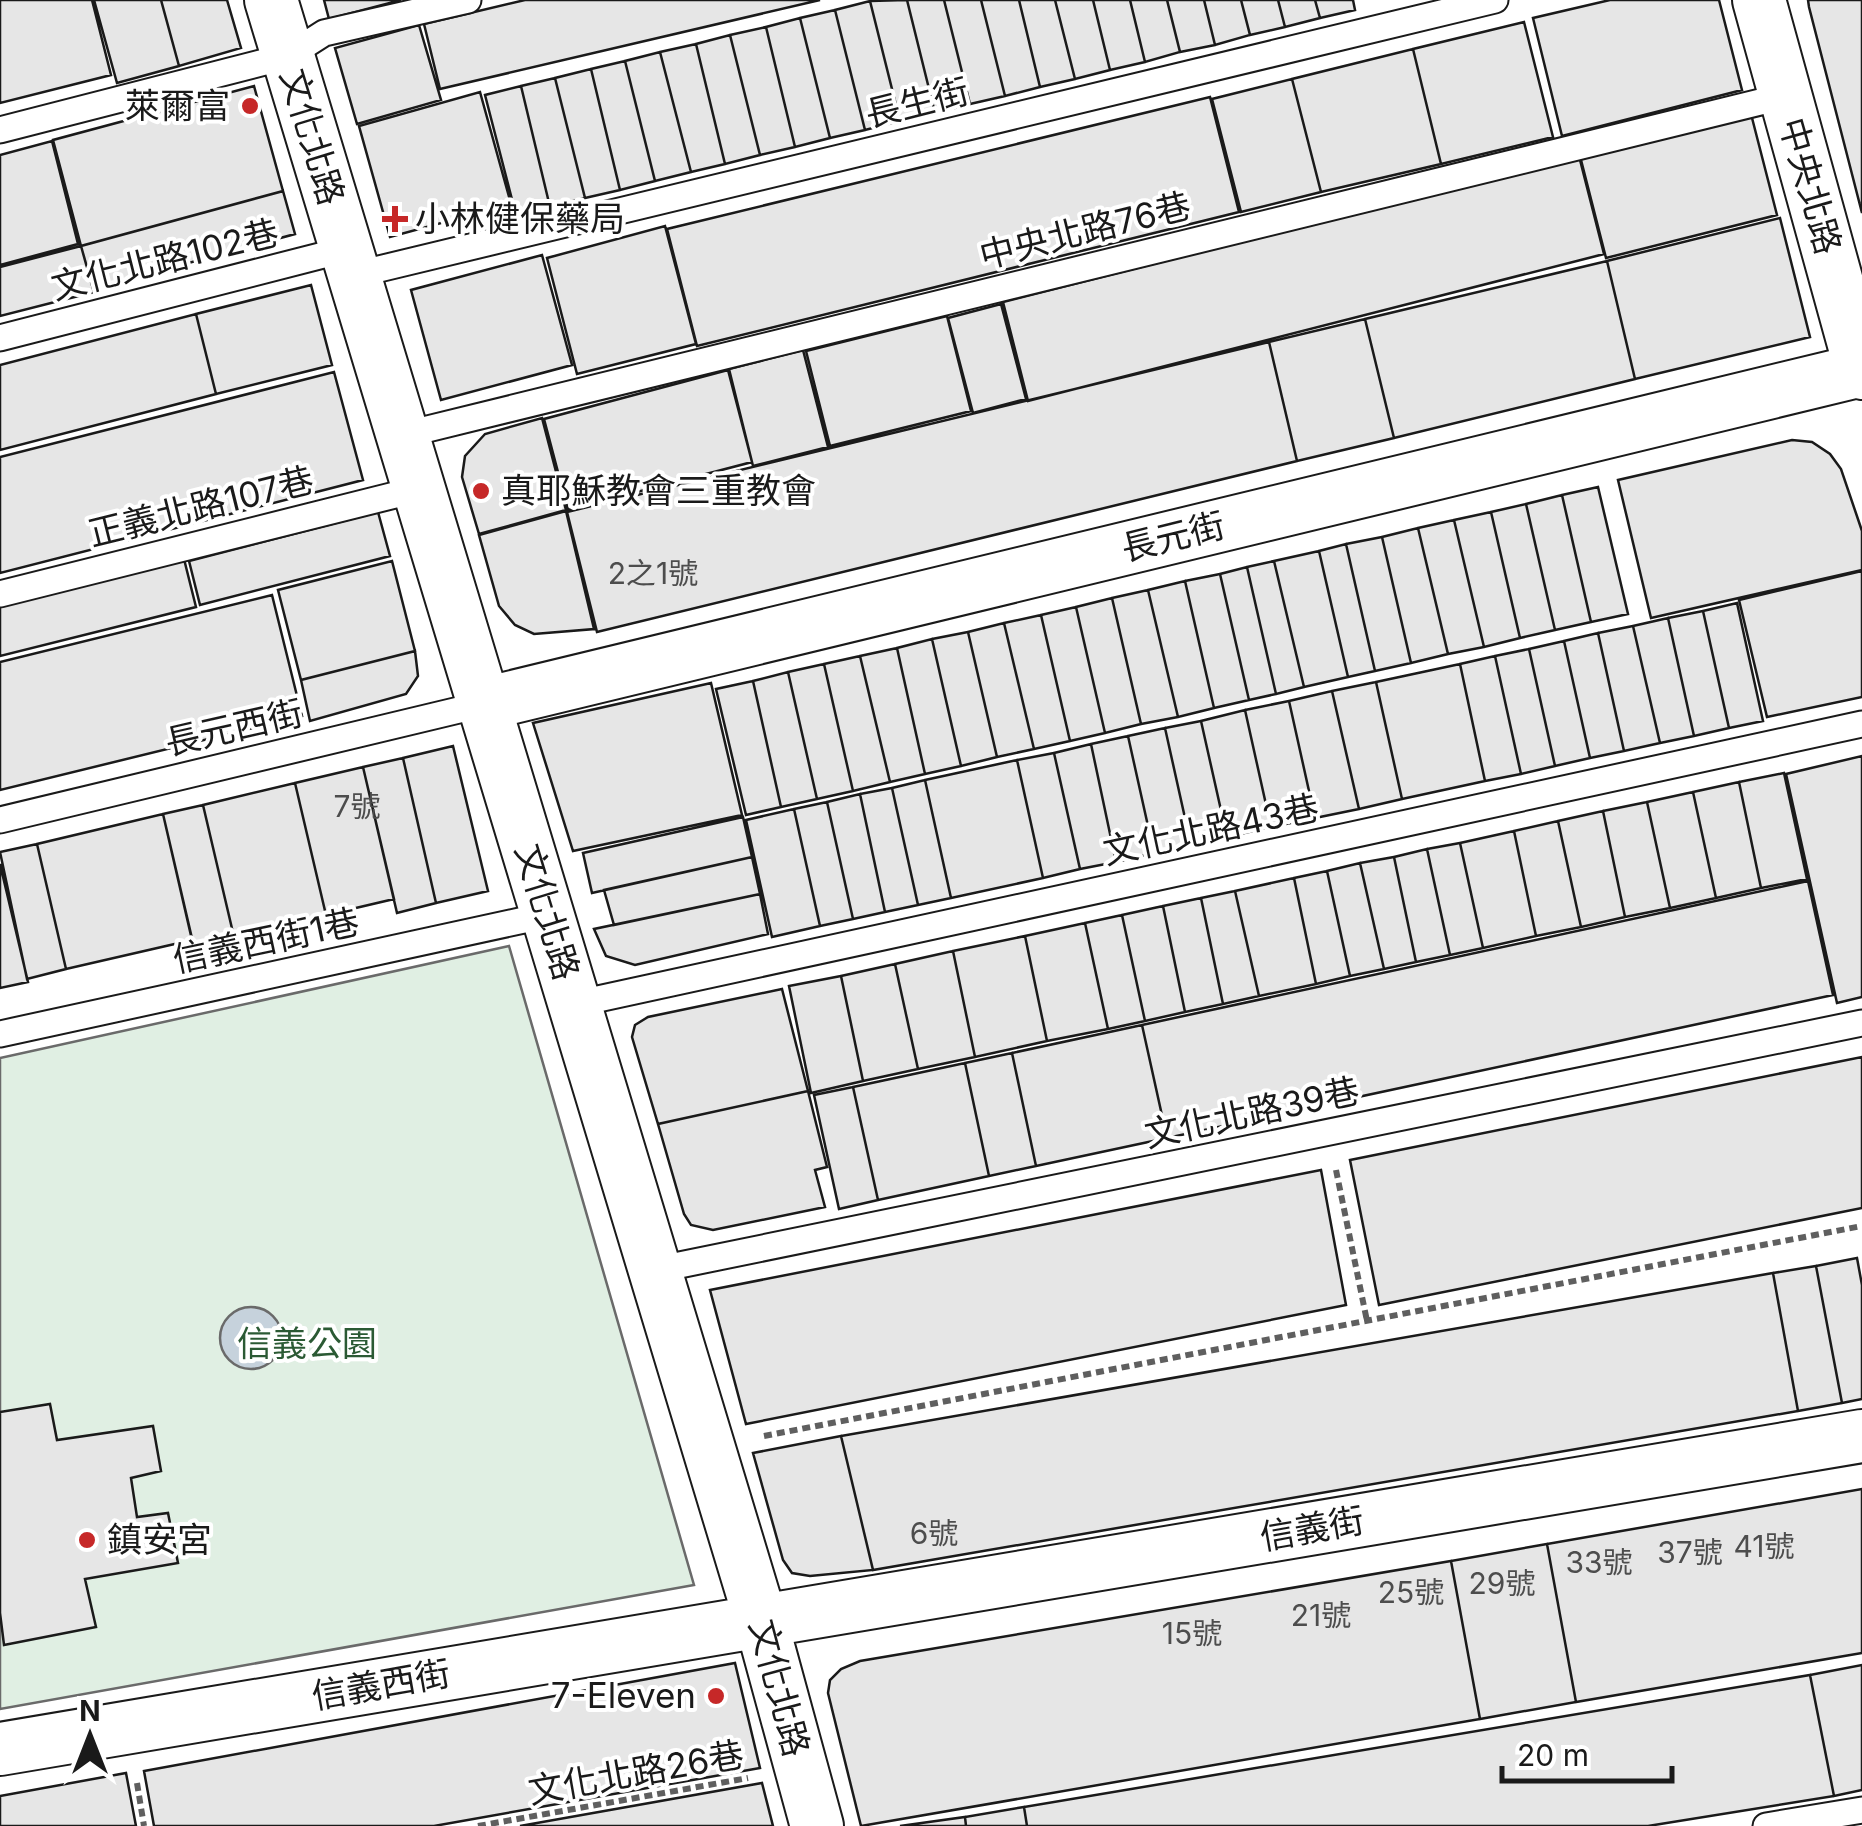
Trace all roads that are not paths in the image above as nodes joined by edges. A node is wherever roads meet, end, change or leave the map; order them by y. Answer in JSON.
{"nodes":[{"id":1,"x":271,"y":0,"type":"edge"},
{"id":2,"x":468,"y":0,"type":"edge"},
{"id":3,"x":1496,"y":0,"type":"edge"},
{"id":4,"x":1758,"y":0,"type":"edge"},
{"id":5,"x":288,"y":56,"type":"junction"},
{"id":6,"x":1784,"y":96,"type":"junction"},
{"id":7,"x":0,"y":130,"type":"edge"},
{"id":8,"x":350,"y":262,"type":"junction"},
{"id":9,"x":0,"y":338,"type":"edge"},
{"id":10,"x":1862,"y":371,"type":"edge"},
{"id":11,"x":402,"y":435,"type":"junction"},
{"id":12,"x":419,"y":488,"type":"junction"},
{"id":13,"x":0,"y":594,"type":"edge"},
{"id":14,"x":484,"y":704,"type":"junction"},
{"id":15,"x":1862,"y":724,"type":"edge"},
{"id":16,"x":0,"y":820,"type":"edge"},
{"id":17,"x":548,"y":916,"type":"junction"},
{"id":18,"x":575,"y":1004,"type":"junction"},
{"id":19,"x":1862,"y":1024,"type":"edge"},
{"id":20,"x":0,"y":1034,"type":"edge"},
{"id":21,"x":655,"y":1270,"type":"junction"},
{"id":22,"x":1862,"y":1436,"type":"edge"},
{"id":23,"x":761,"y":1621,"type":"junction"},
{"id":24,"x":0,"y":1749,"type":"edge"},
{"id":25,"x":1862,"y":1810,"type":"edge"},
{"id":26,"x":818,"y":1826,"type":"edge"},
{"id":27,"x":1766,"y":1826,"type":"edge"}],
"edges":[{"from":1,"to":5,"type":"street","name":"文化北路"},
{"from":2,"to":5,"type":"lane"},
{"from":3,"to":8,"type":"lane","name":"長生街"},
{"from":4,"to":6,"type":"street","name":"中央北路"},
{"from":5,"to":7,"type":"lane"},
{"from":5,"to":8,"type":"street","name":"文化北路"},
{"from":6,"to":10,"type":"street","name":"中央北路"},
{"from":6,"to":11,"type":"lane","name":"中央北路76巷"},
{"from":8,"to":9,"type":"lane","name":"文化北路102巷"},
{"from":8,"to":11,"type":"street","name":"文化北路"},
{"from":10,"to":14,"type":"street","name":"長元街"},
{"from":11,"to":12,"type":"street","name":"文化北路"},
{"from":12,"to":13,"type":"lane","name":"正義北路107巷"},
{"from":12,"to":14,"type":"street","name":"文化北路"},
{"from":14,"to":16,"type":"lane","name":"長元西街"},
{"from":14,"to":17,"type":"street","name":"文化北路"},
{"from":15,"to":18,"type":"lane","name":"文化北路43巷"},
{"from":17,"to":18,"type":"street","name":"文化北路"},
{"from":17,"to":20,"type":"lane","name":"信義西街1巷"},
{"from":18,"to":21,"type":"street","name":"文化北路"},
{"from":19,"to":21,"type":"lane","name":"文化北路39巷"},
{"from":21,"to":23,"type":"street","name":"文化北路"},
{"from":22,"to":23,"type":"street","name":"信義街"},
{"from":23,"to":24,"type":"street","name":"信義西街"},
{"from":23,"to":26,"type":"street","name":"文化北路"},
{"from":25,"to":27,"type":"lane"}]}
